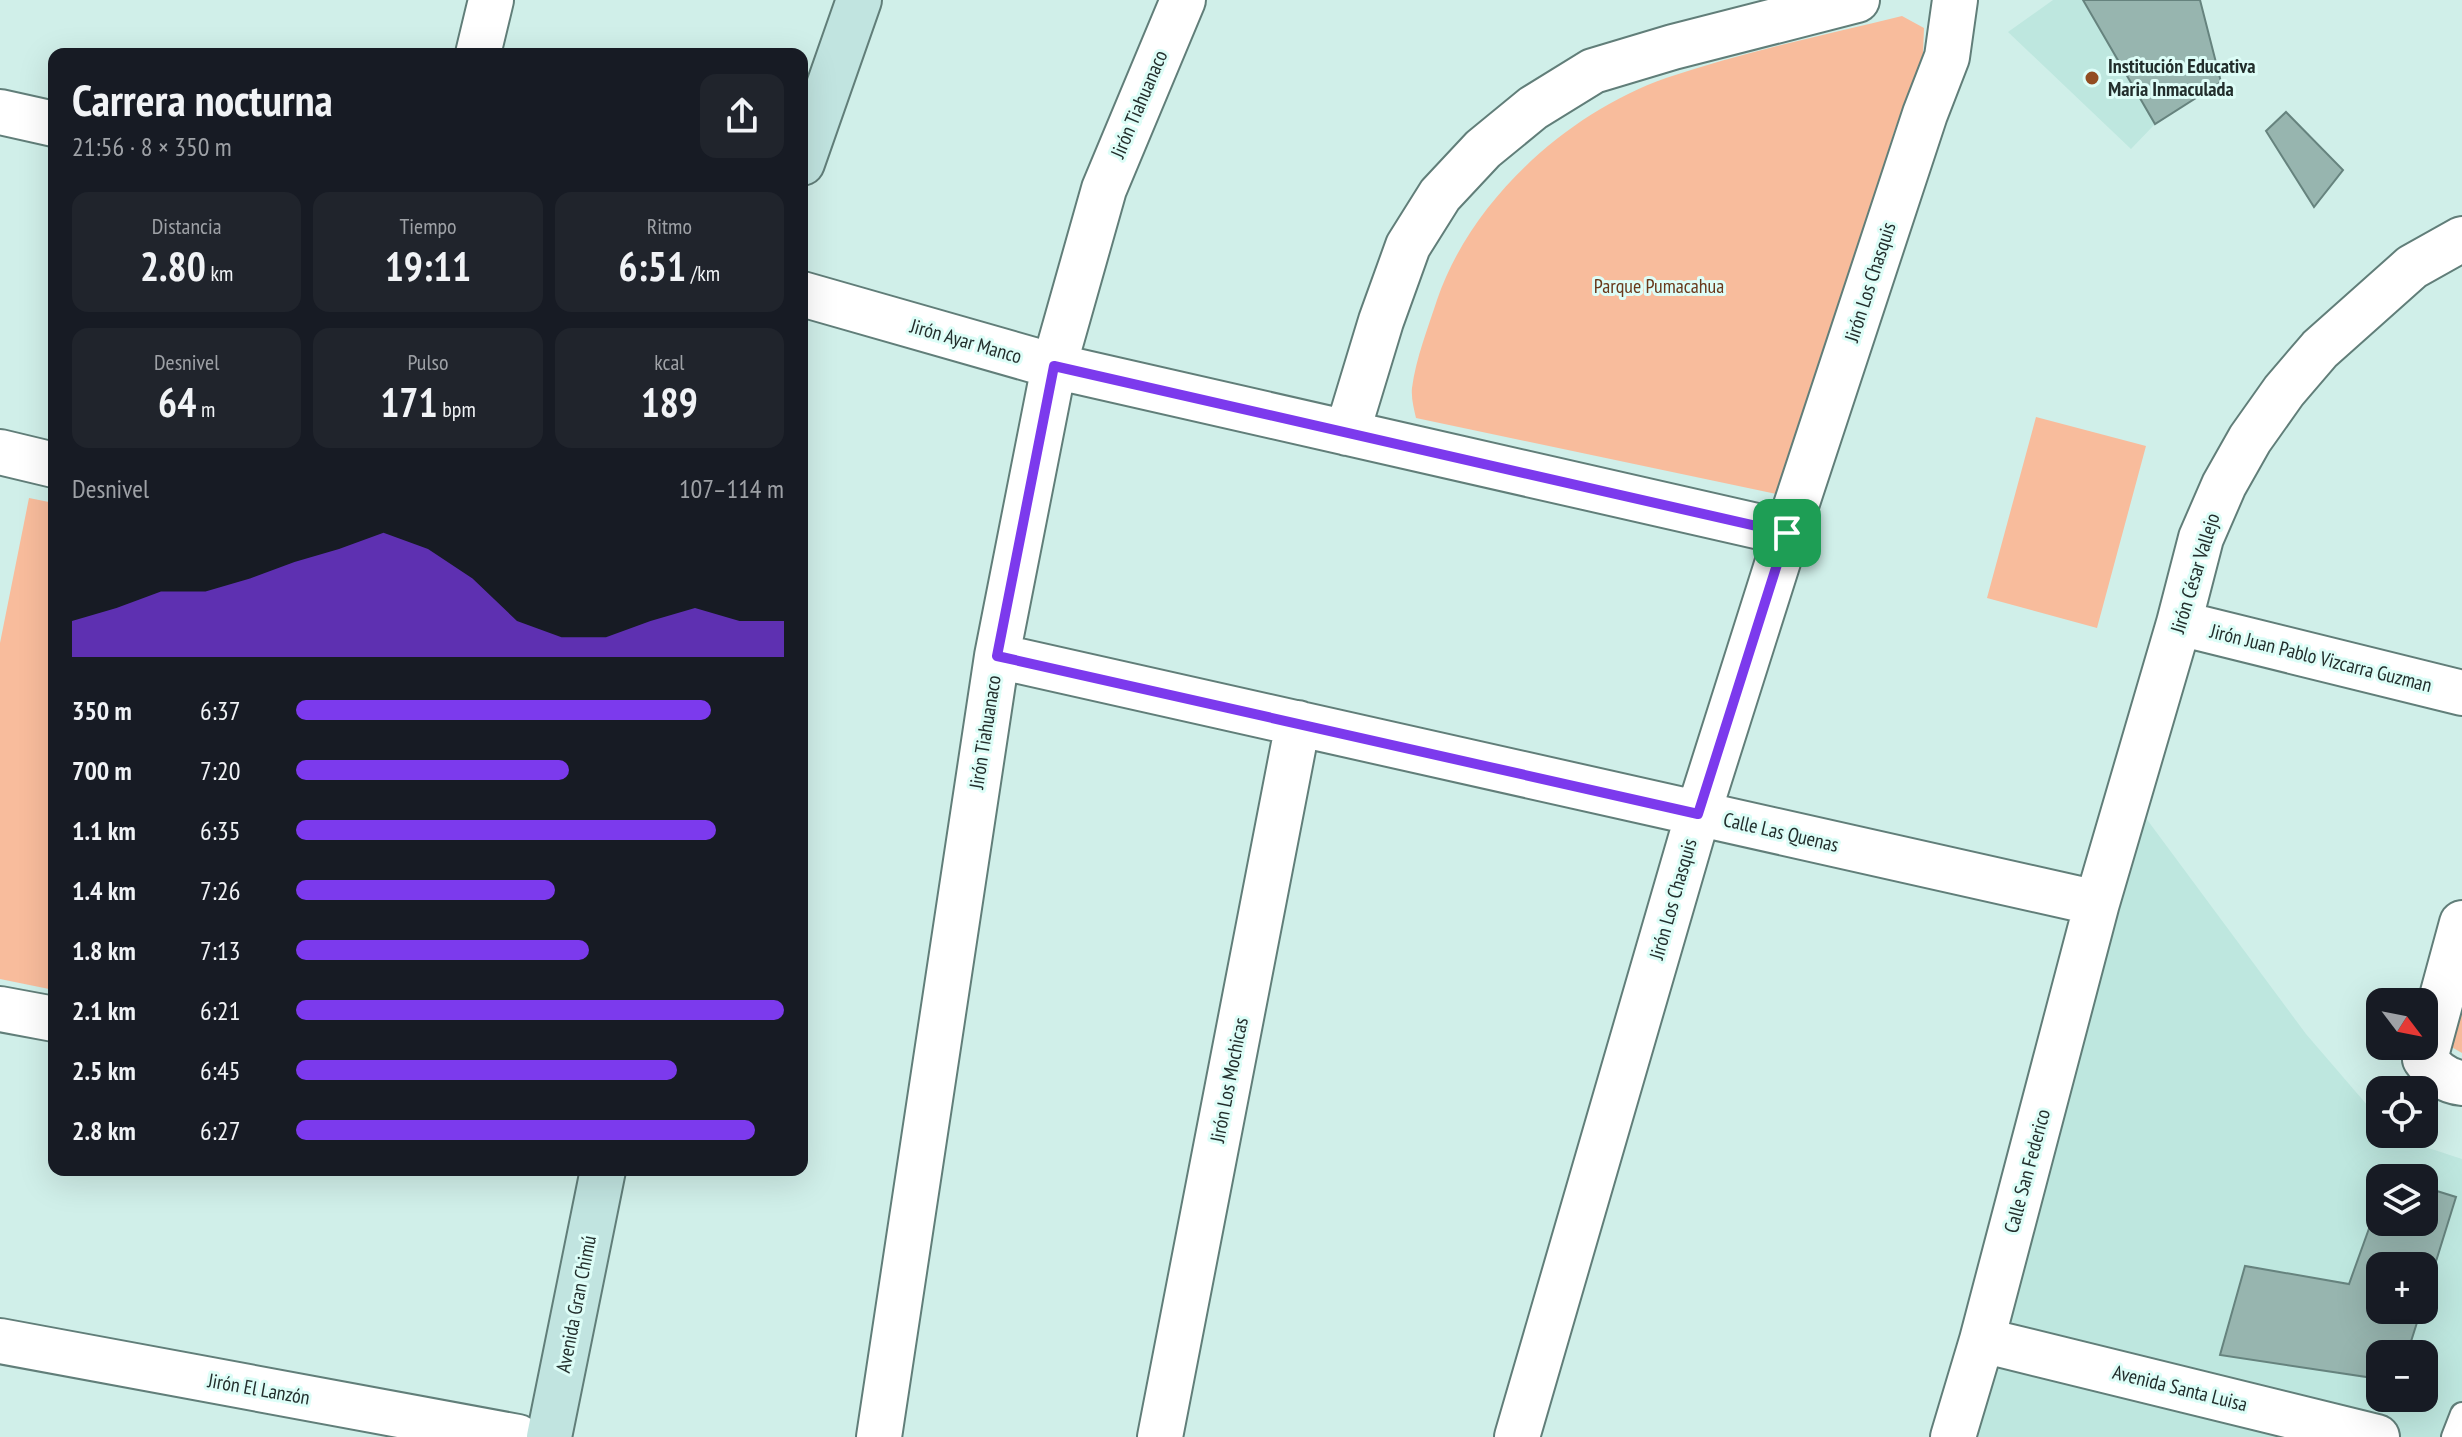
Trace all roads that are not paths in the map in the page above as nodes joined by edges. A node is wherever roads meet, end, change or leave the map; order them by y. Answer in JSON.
{"nodes":[{"id":1,"x":491,"y":0,"type":"edge"},
{"id":2,"x":859,"y":0,"type":"edge"},
{"id":3,"x":1183,"y":0,"type":"edge"},
{"id":4,"x":1211,"y":0,"type":"edge"},
{"id":5,"x":1857,"y":0,"type":"edge"},
{"id":6,"x":1955,"y":0,"type":"edge"},
{"id":7,"x":479,"y":48,"type":"edge"},
{"id":8,"x":1160,"y":53,"type":"junction"},
{"id":9,"x":0,"y":112,"type":"edge"},
{"id":10,"x":48,"y":123,"type":"edge"},
{"id":11,"x":808,"y":146,"type":"edge"},
{"id":12,"x":2462,"y":239,"type":"edge"},
{"id":13,"x":808,"y":296,"type":"edge"},
{"id":14,"x":1054,"y":366,"type":"junction"},
{"id":15,"x":1347,"y":433,"type":"junction"},
{"id":16,"x":2,"y":464,"type":"edge"},
{"id":17,"x":48,"y":465,"type":"edge"},
{"id":18,"x":1787,"y":533,"type":"junction"},
{"id":19,"x":2179,"y":623,"type":"junction"},
{"id":20,"x":997,"y":656,"type":"junction"},
{"id":21,"x":2462,"y":693,"type":"edge"},
{"id":22,"x":1298,"y":723,"type":"junction"},
{"id":23,"x":1698,"y":814,"type":"junction"},
{"id":24,"x":2097,"y":903,"type":"junction"},
{"id":25,"x":2462,"y":923,"type":"edge"},
{"id":26,"x":0,"y":1009,"type":"edge"},
{"id":27,"x":48,"y":1018,"type":"edge"},
{"id":28,"x":2448,"y":1077,"type":"edge"},
{"id":29,"x":602,"y":1176,"type":"edge"},
{"id":30,"x":1982,"y":1340,"type":"junction"},
{"id":31,"x":0,"y":1341,"type":"edge"},
{"id":32,"x":2462,"y":1414,"type":"edge"},
{"id":33,"x":2285,"y":1426,"type":"edge"},
{"id":34,"x":518,"y":1437,"type":"edge"},
{"id":35,"x":549,"y":1437,"type":"edge"},
{"id":36,"x":879,"y":1437,"type":"edge"},
{"id":37,"x":1160,"y":1437,"type":"edge"},
{"id":38,"x":1517,"y":1437,"type":"edge"},
{"id":39,"x":1953,"y":1437,"type":"edge"},
{"id":40,"x":2377,"y":1437,"type":"edge"},
{"id":41,"x":2453,"y":1437,"type":"edge"}],
"edges":[{"from":1,"to":7,"type":"street"},
{"from":2,"to":11,"type":"street"},
{"from":3,"to":8,"type":"street","name":"Jirón Tiahuanaco"},
{"from":4,"to":8,"type":"street"},
{"from":5,"to":15,"type":"street"},
{"from":6,"to":18,"type":"street","name":"Jirón Los Chasquis"},
{"from":8,"to":14,"type":"street","name":"Jirón Tiahuanaco"},
{"from":9,"to":10,"type":"street"},
{"from":12,"to":19,"type":"street","name":"Jirón César Vallejo"},
{"from":13,"to":14,"type":"street","name":"Jirón Ayar Manco"},
{"from":14,"to":15,"type":"street","name":"Jirón Ayar Manco"},
{"from":14,"to":20,"type":"street","name":"Jirón Tiahuanaco"},
{"from":15,"to":18,"type":"street","name":"Jirón Ayar Manco"},
{"from":16,"to":17,"type":"street"},
{"from":18,"to":23,"type":"street","name":"Jirón Los Chasquis"},
{"from":19,"to":21,"type":"street","name":"Jirón Juan Pablo Vizcarra Guzman"},
{"from":19,"to":24,"type":"street","name":"Jirón César Vallejo"},
{"from":20,"to":22,"type":"street","name":"Calle Las Quenas"},
{"from":20,"to":36,"type":"street","name":"Jirón Tiahuanaco"},
{"from":22,"to":23,"type":"street","name":"Calle Las Quenas"},
{"from":22,"to":37,"type":"street","name":"Jirón Los Mochicas"},
{"from":23,"to":24,"type":"street","name":"Calle Las Quenas"},
{"from":23,"to":38,"type":"street","name":"Jirón Los Chasquis"},
{"from":24,"to":30,"type":"street","name":"Calle San Federico"},
{"from":25,"to":28,"type":"street"},
{"from":26,"to":27,"type":"street"},
{"from":29,"to":35,"type":"street","name":"Avenida Gran Chimú"},
{"from":30,"to":33,"type":"street","name":"Avenida Santa Luisa"},
{"from":30,"to":39,"type":"street","name":"Calle San Federico"},
{"from":31,"to":34,"type":"street","name":"Jirón El Lanzón"},
{"from":32,"to":41,"type":"lane"},
{"from":33,"to":40,"type":"street","name":"Avenida Santa Luisa"}]}
